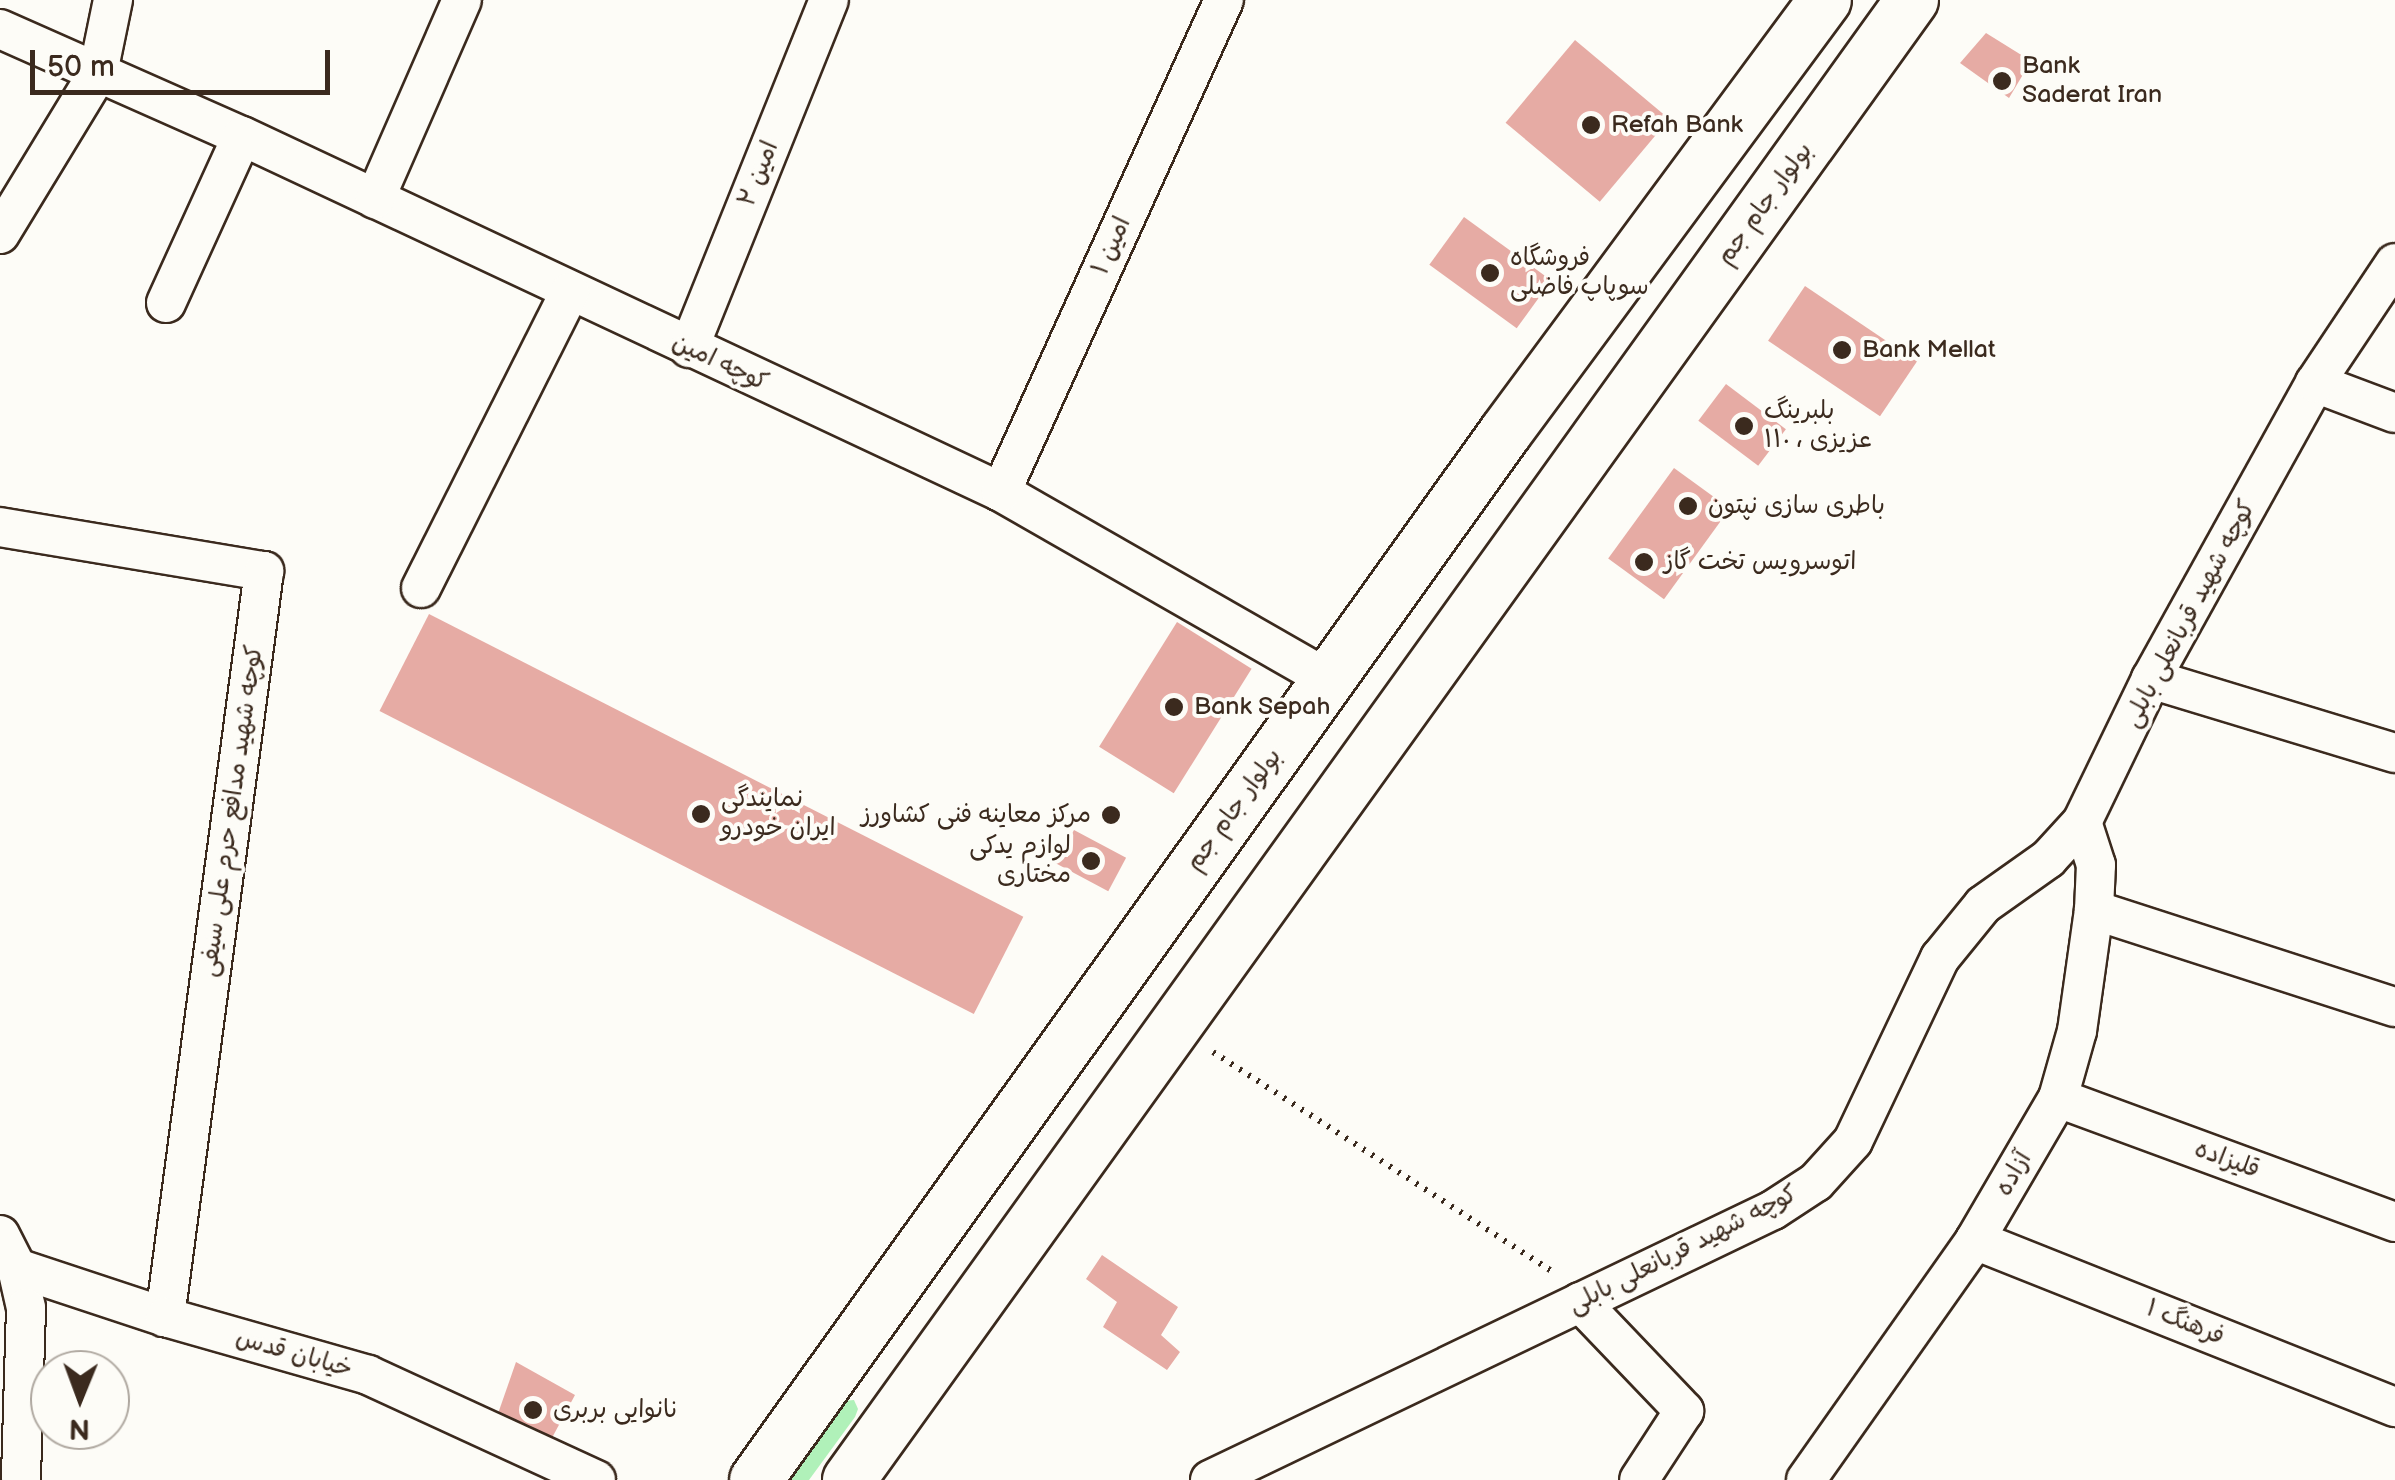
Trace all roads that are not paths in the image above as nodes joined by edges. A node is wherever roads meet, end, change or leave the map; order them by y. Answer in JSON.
{"nodes":[{"id":1,"x":112,"y":0,"type":"edge"},
{"id":2,"x":462,"y":0,"type":"edge"},
{"id":3,"x":829,"y":0,"type":"edge"},
{"id":4,"x":1224,"y":0,"type":"edge"},
{"id":5,"x":1825,"y":0,"type":"edge"},
{"id":6,"x":1891,"y":8,"type":"edge"},
{"id":7,"x":0,"y":29,"type":"edge"},
{"id":8,"x":98,"y":73,"type":"junction"},
{"id":9,"x":242,"y":136,"type":"junction"},
{"id":10,"x":375,"y":199,"type":"junction"},
{"id":11,"x":0,"y":234,"type":"edge"},
{"id":12,"x":2395,"y":264,"type":"edge"},
{"id":13,"x":570,"y":292,"type":"junction"},
{"id":14,"x":166,"y":303,"type":"dead end"},
{"id":15,"x":689,"y":348,"type":"junction"},
{"id":16,"x":2315,"y":384,"type":"junction"},
{"id":17,"x":2395,"y":413,"type":"edge"},
{"id":18,"x":1001,"y":492,"type":"junction"},
{"id":19,"x":0,"y":527,"type":"edge"},
{"id":20,"x":421,"y":588,"type":"dead end"},
{"id":21,"x":2151,"y":679,"type":"junction"},
{"id":22,"x":1328,"y":680,"type":"junction"},
{"id":23,"x":2395,"y":753,"type":"edge"},
{"id":24,"x":2082,"y":822,"type":"junction"},
{"id":25,"x":2094,"y":910,"type":"junction"},
{"id":26,"x":2395,"y":1007,"type":"edge"},
{"id":27,"x":2058,"y":1098,"type":"junction"},
{"id":28,"x":2395,"y":1222,"type":"edge"},
{"id":29,"x":0,"y":1235,"type":"edge"},
{"id":30,"x":1975,"y":1240,"type":"junction"},
{"id":31,"x":18,"y":1268,"type":"junction"},
{"id":32,"x":1584,"y":1299,"type":"junction"},
{"id":33,"x":164,"y":1318,"type":"junction"},
{"id":34,"x":867,"y":1320,"type":"junction"},
{"id":35,"x":931,"y":1364,"type":"junction"},
{"id":36,"x":2395,"y":1407,"type":"edge"},
{"id":37,"x":1816,"y":1477,"type":"edge"},
{"id":38,"x":21,"y":1480,"type":"edge"},
{"id":39,"x":596,"y":1480,"type":"edge"},
{"id":40,"x":756,"y":1480,"type":"edge"},
{"id":41,"x":849,"y":1480,"type":"edge"},
{"id":42,"x":1210,"y":1480,"type":"edge"},
{"id":43,"x":1639,"y":1480,"type":"edge"}],
"edges":[{"from":1,"to":8,"type":"street"},
{"from":2,"to":10,"type":"street"},
{"from":3,"to":15,"type":"street","name":"امین ۲"},
{"from":4,"to":18,"type":"street","name":"امین ۱"},
{"from":5,"to":22,"type":"main road","name":"بولوار جام جم"},
{"from":6,"to":35,"type":"main road","name":"بولوار جام جم"},
{"from":7,"to":8,"type":"street","name":"کوچه امین"},
{"from":8,"to":9,"type":"street","name":"کوچه امین"},
{"from":8,"to":11,"type":"street"},
{"from":9,"to":10,"type":"street","name":"کوچه امین"},
{"from":9,"to":14,"type":"street"},
{"from":10,"to":13,"type":"street","name":"کوچه امین"},
{"from":12,"to":16,"type":"street","name":"کوچه شهید قربانعلی بابلی"},
{"from":13,"to":15,"type":"street","name":"کوچه امین"},
{"from":13,"to":20,"type":"street"},
{"from":15,"to":18,"type":"street","name":"کوچه امین"},
{"from":16,"to":17,"type":"street"},
{"from":16,"to":21,"type":"street","name":"کوچه شهید قربانعلی بابلی"},
{"from":18,"to":22,"type":"street","name":"کوچه امین"},
{"from":19,"to":33,"type":"street","name":"کوچه شهید مدافع حرم علی سیفی"},
{"from":21,"to":23,"type":"street"},
{"from":21,"to":24,"type":"street","name":"کوچه شهید قربانعلی بابلی"},
{"from":22,"to":34,"type":"main road","name":"بولوار جام جم"},
{"from":24,"to":25,"type":"street","name":"آزاده"},
{"from":24,"to":32,"type":"street","name":"کوچه شهید قربانعلی بابلی"},
{"from":25,"to":26,"type":"street"},
{"from":25,"to":27,"type":"street","name":"آزاده"},
{"from":27,"to":28,"type":"street","name":"قلیزاده"},
{"from":27,"to":30,"type":"street","name":"آزاده"},
{"from":29,"to":31,"type":"street"},
{"from":30,"to":36,"type":"street","name":"فرهنگ ۱"},
{"from":30,"to":37,"type":"street","name":"آزاده"},
{"from":31,"to":33,"type":"street","name":"خیابان قدس"},
{"from":31,"to":38,"type":"street"},
{"from":32,"to":42,"type":"street","name":"کوچه شهید قربانعلی بابلی"},
{"from":32,"to":43,"type":"street"},
{"from":33,"to":39,"type":"street","name":"خیابان قدس"},
{"from":34,"to":35,"type":"main road"},
{"from":34,"to":40,"type":"main road","name":"بولوار جام جم"},
{"from":35,"to":41,"type":"main road","name":"بولوار جام جم"}]}
